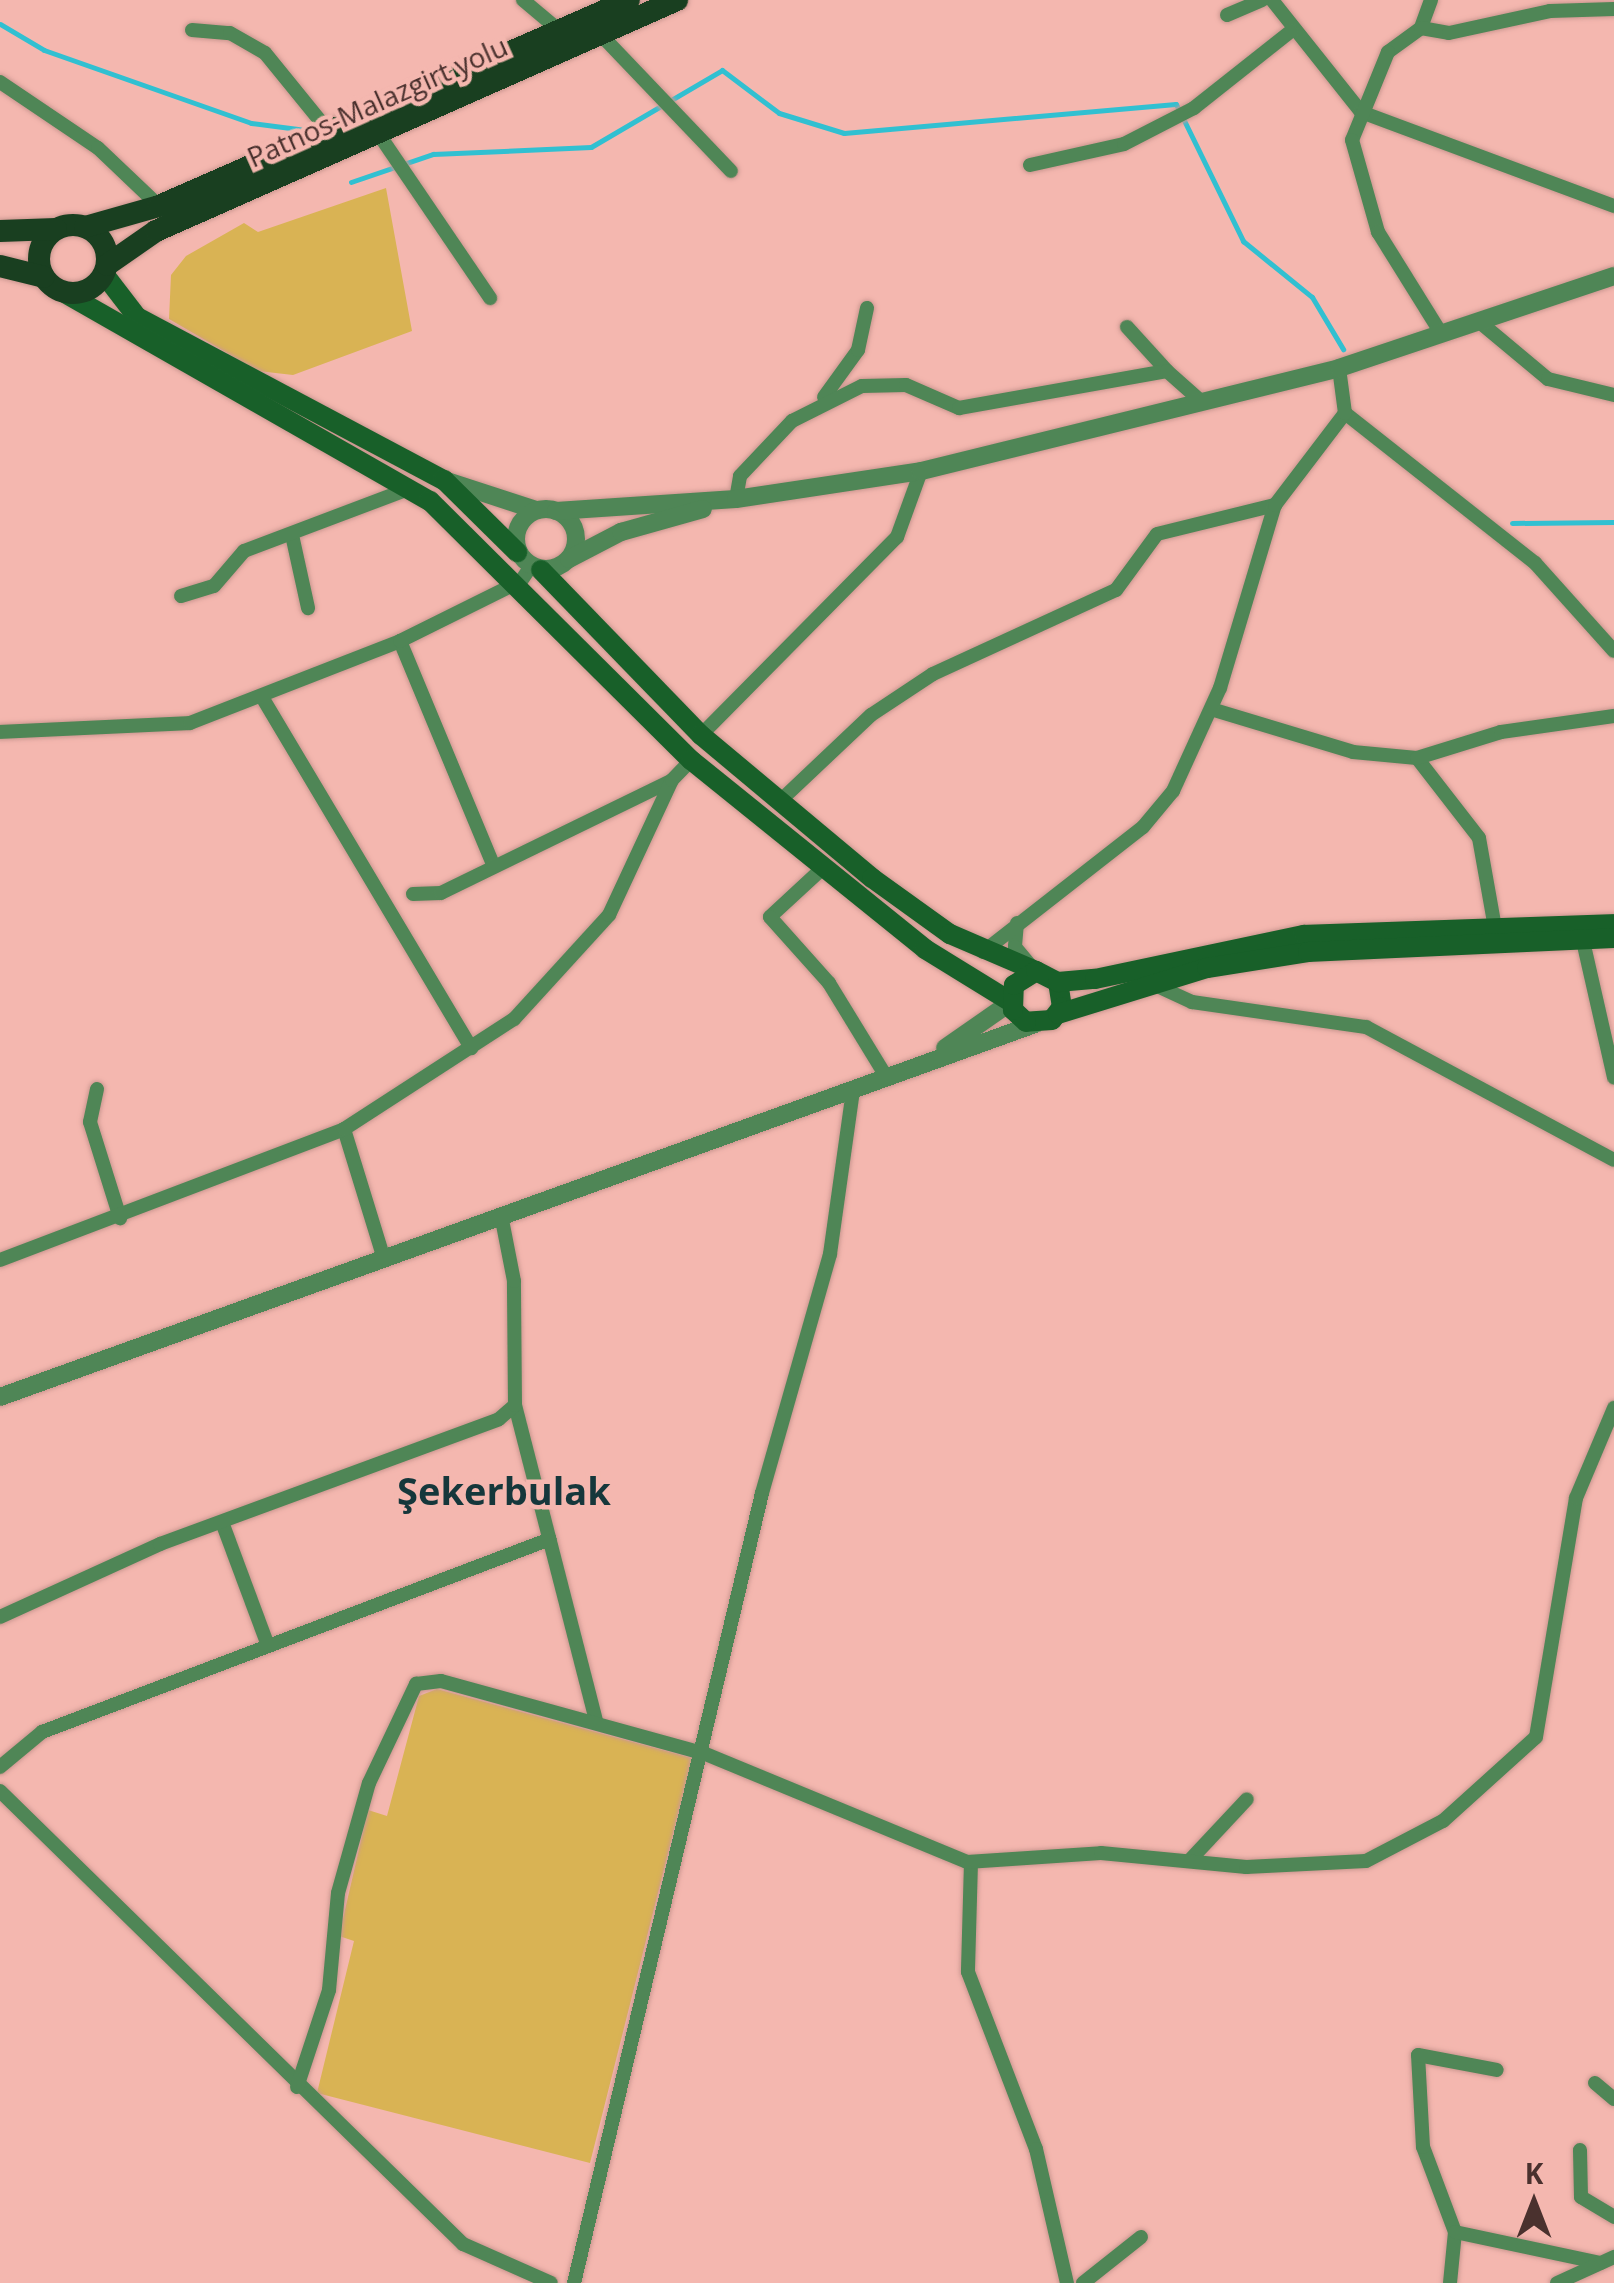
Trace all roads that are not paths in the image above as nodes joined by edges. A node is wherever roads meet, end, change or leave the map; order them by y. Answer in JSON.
{"nodes":[{"id":1,"x":524,"y":0,"type":"edge"},
{"id":2,"x":628,"y":0,"type":"edge"},
{"id":3,"x":676,"y":0,"type":"edge"},
{"id":4,"x":1262,"y":0,"type":"edge"},
{"id":5,"x":1272,"y":0,"type":"edge"},
{"id":6,"x":1430,"y":0,"type":"edge"},
{"id":7,"x":1614,"y":9,"type":"edge"},
{"id":8,"x":1227,"y":14,"type":"dead end"},
{"id":9,"x":1421,"y":28,"type":"junction"},
{"id":10,"x":192,"y":30,"type":"dead end"},
{"id":11,"x":560,"y":31,"type":"junction"},
{"id":12,"x":1290,"y":31,"type":"junction"},
{"id":13,"x":600,"y":35,"type":"junction"},
{"id":14,"x":0,"y":82,"type":"edge"},
{"id":15,"x":1360,"y":112,"type":"junction"},
{"id":16,"x":330,"y":134,"type":"junction"},
{"id":17,"x":380,"y":136,"type":"junction"},
{"id":18,"x":1030,"y":165,"type":"dead end"},
{"id":19,"x":731,"y":171,"type":"dead end"},
{"id":20,"x":159,"y":206,"type":"junction"},
{"id":21,"x":1614,"y":206,"type":"edge"},
{"id":22,"x":85,"y":227,"type":"junction"},
{"id":23,"x":56,"y":229,"type":"junction"},
{"id":24,"x":0,"y":232,"type":"edge"},
{"id":25,"x":0,"y":266,"type":"edge"},
{"id":26,"x":106,"y":270,"type":"junction"},
{"id":27,"x":1614,"y":276,"type":"edge"},
{"id":28,"x":53,"y":284,"type":"junction"},
{"id":29,"x":490,"y":298,"type":"dead end"},
{"id":30,"x":867,"y":308,"type":"dead end"},
{"id":31,"x":1482,"y":324,"type":"junction"},
{"id":32,"x":1127,"y":327,"type":"dead end"},
{"id":33,"x":1442,"y":335,"type":"junction"},
{"id":34,"x":1339,"y":368,"type":"junction"},
{"id":35,"x":1168,"y":371,"type":"junction"},
{"id":36,"x":1614,"y":395,"type":"edge"},
{"id":37,"x":824,"y":398,"type":"junction"},
{"id":38,"x":1202,"y":402,"type":"junction"},
{"id":39,"x":1345,"y":413,"type":"junction"},
{"id":40,"x":921,"y":471,"type":"junction"},
{"id":41,"x":444,"y":480,"type":"junction"},
{"id":42,"x":412,"y":488,"type":"junction"},
{"id":43,"x":736,"y":499,"type":"junction"},
{"id":44,"x":1275,"y":505,"type":"junction"},
{"id":45,"x":536,"y":510,"type":"junction"},
{"id":46,"x":556,"y":511,"type":"junction"},
{"id":47,"x":292,"y":534,"type":"junction"},
{"id":48,"x":568,"y":560,"type":"junction"},
{"id":49,"x":528,"y":567,"type":"junction"},
{"id":50,"x":180,"y":596,"type":"dead end"},
{"id":51,"x":308,"y":608,"type":"dead end"},
{"id":52,"x":400,"y":641,"type":"junction"},
{"id":53,"x":1614,"y":651,"type":"edge"},
{"id":54,"x":262,"y":697,"type":"junction"},
{"id":55,"x":1211,"y":709,"type":"junction"},
{"id":56,"x":1614,"y":716,"type":"edge"},
{"id":57,"x":0,"y":732,"type":"edge"},
{"id":58,"x":701,"y":735,"type":"junction"},
{"id":59,"x":1418,"y":758,"type":"junction"},
{"id":60,"x":691,"y":760,"type":"junction"},
{"id":61,"x":672,"y":780,"type":"junction"},
{"id":62,"x":780,"y":801,"type":"junction"},
{"id":63,"x":494,"y":864,"type":"junction"},
{"id":64,"x":826,"y":866,"type":"junction"},
{"id":65,"x":413,"y":894,"type":"dead end"},
{"id":66,"x":1017,"y":923,"type":"junction"},
{"id":67,"x":1614,"y":924,"type":"edge"},
{"id":68,"x":1496,"y":933,"type":"junction"},
{"id":69,"x":1614,"y":938,"type":"edge"},
{"id":70,"x":1583,"y":940,"type":"junction"},
{"id":71,"x":983,"y":952,"type":"junction"},
{"id":72,"x":1036,"y":972,"type":"junction"},
{"id":73,"x":1058,"y":982,"type":"junction"},
{"id":74,"x":1155,"y":985,"type":"junction"},
{"id":75,"x":1011,"y":1002,"type":"junction"},
{"id":76,"x":1058,"y":1014,"type":"junction"},
{"id":77,"x":1035,"y":1024,"type":"junction"},
{"id":78,"x":471,"y":1048,"type":"junction"},
{"id":79,"x":906,"y":1070,"type":"junction"},
{"id":80,"x":887,"y":1078,"type":"junction"},
{"id":81,"x":1614,"y":1078,"type":"edge"},
{"id":82,"x":97,"y":1089,"type":"dead end"},
{"id":83,"x":854,"y":1090,"type":"junction"},
{"id":84,"x":344,"y":1129,"type":"junction"},
{"id":85,"x":1614,"y":1160,"type":"edge"},
{"id":86,"x":120,"y":1218,"type":"junction"},
{"id":87,"x":502,"y":1220,"type":"junction"},
{"id":88,"x":384,"y":1259,"type":"junction"},
{"id":89,"x":0,"y":1260,"type":"edge"},
{"id":90,"x":0,"y":1397,"type":"edge"},
{"id":91,"x":516,"y":1405,"type":"junction"},
{"id":92,"x":1614,"y":1408,"type":"edge"},
{"id":93,"x":222,"y":1522,"type":"junction"},
{"id":94,"x":550,"y":1539,"type":"junction"},
{"id":95,"x":1,"y":1613,"type":"edge"},
{"id":96,"x":266,"y":1640,"type":"junction"},
{"id":97,"x":596,"y":1721,"type":"junction"},
{"id":98,"x":703,"y":1753,"type":"junction"},
{"id":99,"x":0,"y":1767,"type":"edge"},
{"id":100,"x":0,"y":1790,"type":"edge"},
{"id":101,"x":1246,"y":1800,"type":"dead end"},
{"id":102,"x":1190,"y":1860,"type":"junction"},
{"id":103,"x":971,"y":1862,"type":"junction"},
{"id":104,"x":1498,"y":2070,"type":"dead end"},
{"id":105,"x":1595,"y":2083,"type":"dead end"},
{"id":106,"x":298,"y":2087,"type":"junction"},
{"id":107,"x":1614,"y":2099,"type":"edge"},
{"id":108,"x":1580,"y":2150,"type":"dead end"},
{"id":109,"x":1614,"y":2217,"type":"edge"},
{"id":110,"x":1455,"y":2232,"type":"junction"},
{"id":111,"x":1140,"y":2236,"type":"dead end"},
{"id":112,"x":1608,"y":2260,"type":"edge"},
{"id":113,"x":551,"y":2283,"type":"edge"},
{"id":114,"x":574,"y":2283,"type":"edge"},
{"id":115,"x":1068,"y":2283,"type":"edge"},
{"id":116,"x":1083,"y":2283,"type":"edge"},
{"id":117,"x":1450,"y":2283,"type":"edge"},
{"id":118,"x":1557,"y":2283,"type":"edge"}],
"edges":[{"from":1,"to":11,"type":"street"},
{"from":2,"to":11,"type":"main road"},
{"from":3,"to":13,"type":"main road","name":"Patnos-Malazgirt yolu"},
{"from":4,"to":8,"type":"street"},
{"from":5,"to":12,"type":"street"},
{"from":6,"to":9,"type":"street"},
{"from":7,"to":9,"type":"street"},
{"from":9,"to":15,"type":"street"},
{"from":10,"to":16,"type":"street"},
{"from":11,"to":16,"type":"main road"},
{"from":12,"to":15,"type":"street"},
{"from":12,"to":18,"type":"street"},
{"from":13,"to":17,"type":"main road","name":"Patnos-Malazgirt yolu"},
{"from":13,"to":19,"type":"street"},
{"from":14,"to":20,"type":"street"},
{"from":15,"to":21,"type":"street"},
{"from":15,"to":33,"type":"street"},
{"from":16,"to":20,"type":"main road"},
{"from":17,"to":26,"type":"main road","name":"Patnos-Malazgirt yolu"},
{"from":17,"to":29,"type":"street"},
{"from":20,"to":22,"type":"main road"},
{"from":22,"to":23,"type":"main road"},
{"from":22,"to":26,"type":"main road"},
{"from":23,"to":24,"type":"main road"},
{"from":23,"to":28,"type":"main road"},
{"from":25,"to":28,"type":"main road"},
{"from":26,"to":28,"type":"main road"},
{"from":26,"to":41,"type":"main road"},
{"from":27,"to":31,"type":"street"},
{"from":28,"to":42,"type":"main road"},
{"from":30,"to":37,"type":"street"},
{"from":31,"to":33,"type":"street"},
{"from":31,"to":36,"type":"street"},
{"from":32,"to":35,"type":"street"},
{"from":33,"to":34,"type":"street"},
{"from":34,"to":38,"type":"street"},
{"from":34,"to":39,"type":"street"},
{"from":35,"to":37,"type":"street"},
{"from":35,"to":38,"type":"street"},
{"from":37,"to":43,"type":"street"},
{"from":38,"to":40,"type":"street"},
{"from":39,"to":44,"type":"street"},
{"from":39,"to":53,"type":"street"},
{"from":40,"to":43,"type":"street"},
{"from":40,"to":58,"type":"street"},
{"from":41,"to":45,"type":"street"},
{"from":41,"to":49,"type":"main road"},
{"from":42,"to":47,"type":"street"},
{"from":42,"to":49,"type":"main road"},
{"from":43,"to":46,"type":"street"},
{"from":43,"to":48,"type":"street"},
{"from":44,"to":55,"type":"street"},
{"from":44,"to":62,"type":"street"},
{"from":45,"to":46,"type":"street"},
{"from":45,"to":49,"type":"street"},
{"from":46,"to":48,"type":"street"},
{"from":47,"to":50,"type":"street"},
{"from":47,"to":51,"type":"street"},
{"from":48,"to":49,"type":"street"},
{"from":49,"to":52,"type":"street"},
{"from":49,"to":58,"type":"main road"},
{"from":49,"to":60,"type":"main road"},
{"from":52,"to":54,"type":"street"},
{"from":52,"to":63,"type":"street"},
{"from":54,"to":57,"type":"street"},
{"from":54,"to":78,"type":"street"},
{"from":55,"to":59,"type":"street"},
{"from":55,"to":66,"type":"street"},
{"from":56,"to":59,"type":"street"},
{"from":58,"to":62,"type":"main road"},
{"from":59,"to":68,"type":"street"},
{"from":60,"to":61,"type":"street"},
{"from":60,"to":64,"type":"main road"},
{"from":61,"to":63,"type":"street"},
{"from":61,"to":78,"type":"street"},
{"from":62,"to":71,"type":"main road"},
{"from":63,"to":65,"type":"street"},
{"from":64,"to":75,"type":"main road"},
{"from":64,"to":80,"type":"street"},
{"from":66,"to":71,"type":"street"},
{"from":66,"to":72,"type":"street"},
{"from":67,"to":68,"type":"main road"},
{"from":68,"to":73,"type":"main road"},
{"from":69,"to":70,"type":"main road"},
{"from":70,"to":74,"type":"main road"},
{"from":70,"to":81,"type":"street"},
{"from":71,"to":72,"type":"main road"},
{"from":72,"to":73,"type":"main road"},
{"from":72,"to":75,"type":"main road"},
{"from":73,"to":76,"type":"main road"},
{"from":74,"to":76,"type":"main road"},
{"from":74,"to":85,"type":"street"},
{"from":75,"to":77,"type":"main road"},
{"from":75,"to":79,"type":"street"},
{"from":76,"to":77,"type":"main road"},
{"from":77,"to":79,"type":"street"},
{"from":78,"to":84,"type":"street"},
{"from":79,"to":80,"type":"street"},
{"from":80,"to":83,"type":"street"},
{"from":82,"to":86,"type":"street"},
{"from":83,"to":87,"type":"street"},
{"from":83,"to":98,"type":"street"},
{"from":84,"to":86,"type":"street"},
{"from":84,"to":88,"type":"street"},
{"from":86,"to":89,"type":"street"},
{"from":87,"to":88,"type":"street"},
{"from":87,"to":91,"type":"street"},
{"from":88,"to":90,"type":"street"},
{"from":91,"to":93,"type":"street"},
{"from":91,"to":94,"type":"street"},
{"from":92,"to":102,"type":"street"},
{"from":93,"to":95,"type":"street"},
{"from":93,"to":96,"type":"street"},
{"from":94,"to":96,"type":"street"},
{"from":94,"to":97,"type":"street"},
{"from":96,"to":99,"type":"street"},
{"from":97,"to":98,"type":"street"},
{"from":97,"to":106,"type":"street"},
{"from":98,"to":103,"type":"street"},
{"from":98,"to":114,"type":"street"},
{"from":100,"to":106,"type":"street"},
{"from":101,"to":102,"type":"street"},
{"from":102,"to":103,"type":"street"},
{"from":103,"to":115,"type":"street"},
{"from":104,"to":110,"type":"street"},
{"from":105,"to":107,"type":"street"},
{"from":106,"to":113,"type":"street"},
{"from":108,"to":109,"type":"street"},
{"from":110,"to":112,"type":"street"},
{"from":110,"to":117,"type":"street"},
{"from":111,"to":116,"type":"street"},
{"from":112,"to":118,"type":"street"}]}
